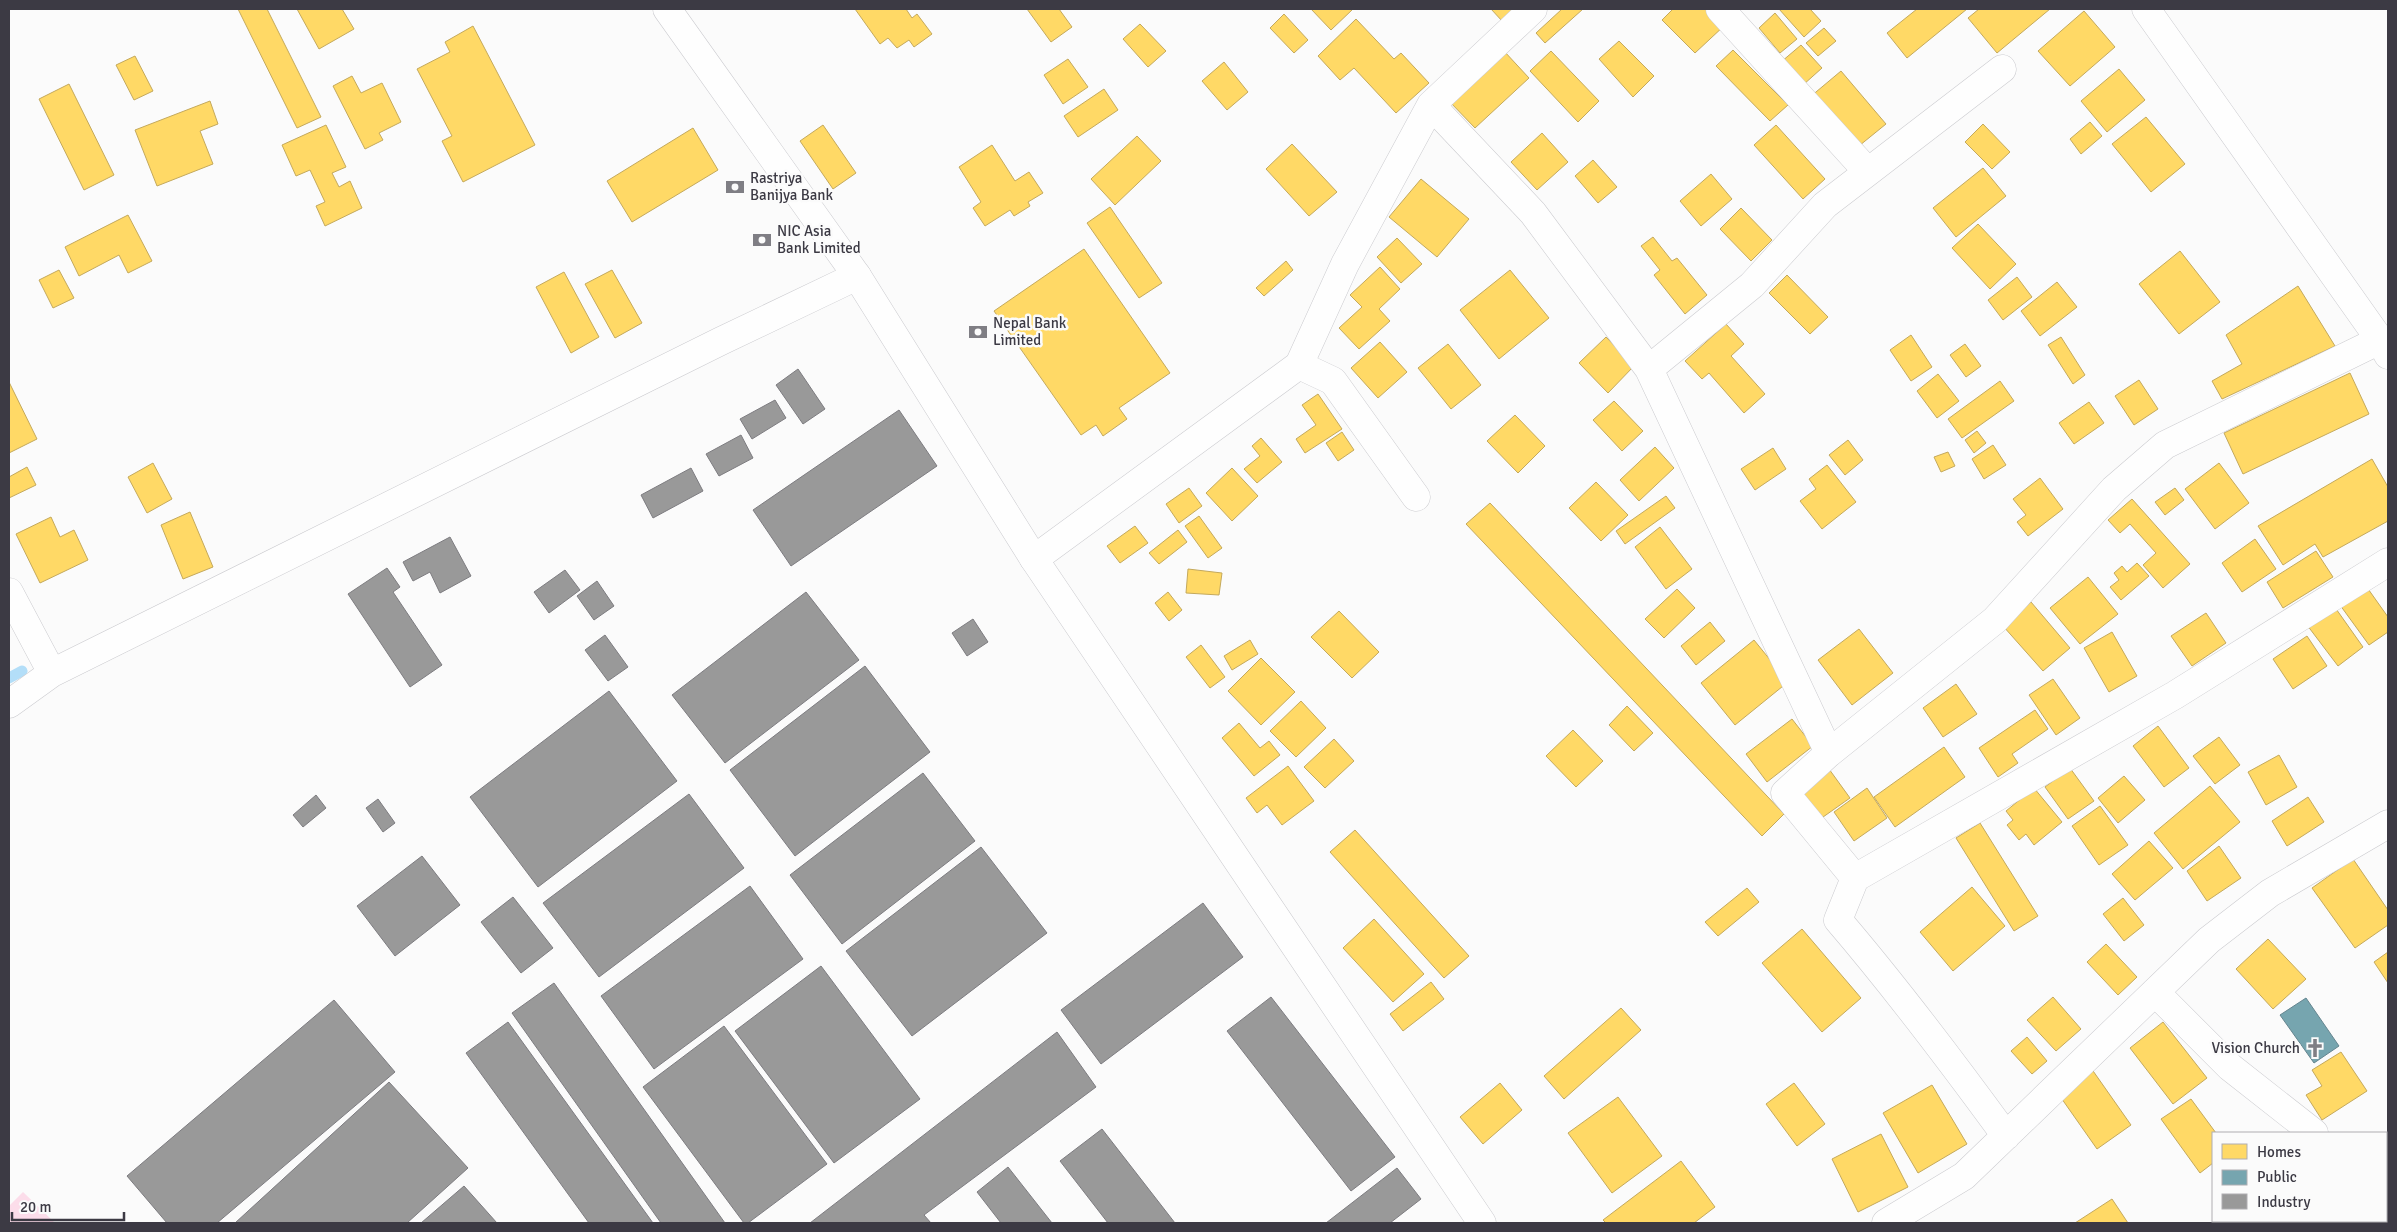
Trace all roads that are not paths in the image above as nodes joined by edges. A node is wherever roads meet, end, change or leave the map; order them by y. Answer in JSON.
{"nodes":[{"id":1,"x":667,"y":9,"type":"edge"},
{"id":2,"x":1533,"y":9,"type":"edge"},
{"id":3,"x":1720,"y":9,"type":"edge"},
{"id":4,"x":2146,"y":9,"type":"edge"},
{"id":5,"x":2002,"y":69,"type":"dead end"},
{"id":6,"x":1431,"y":105,"type":"junction"},
{"id":7,"x":1868,"y":172,"type":"junction"},
{"id":8,"x":857,"y":276,"type":"junction"},
{"id":9,"x":2384,"y":348,"type":"edge"},
{"id":10,"x":1299,"y":365,"type":"junction"},
{"id":11,"x":1649,"y":370,"type":"junction"},
{"id":12,"x":1416,"y":497,"type":"dead end"},
{"id":13,"x":1034,"y":559,"type":"junction"},
{"id":14,"x":2388,"y":562,"type":"edge"},
{"id":15,"x":9,"y":592,"type":"edge"},
{"id":16,"x":52,"y":673,"type":"junction"},
{"id":17,"x":9,"y":704,"type":"edge"},
{"id":18,"x":1829,"y":753,"type":"junction"},
{"id":19,"x":2388,"y":824,"type":"edge"},
{"id":20,"x":1855,"y":878,"type":"junction"},
{"id":21,"x":2155,"y":992,"type":"junction"},
{"id":22,"x":2313,"y":1132,"type":"edge"},
{"id":23,"x":2006,"y":1136,"type":"junction"},
{"id":24,"x":1482,"y":1223,"type":"edge"},
{"id":25,"x":1886,"y":1223,"type":"edge"}],
"edges":[{"from":1,"to":8,"type":"street"},
{"from":2,"to":6,"type":"street"},
{"from":3,"to":7,"type":"street"},
{"from":4,"to":9,"type":"street"},
{"from":5,"to":7,"type":"street"},
{"from":6,"to":10,"type":"street"},
{"from":6,"to":11,"type":"street"},
{"from":7,"to":11,"type":"street"},
{"from":8,"to":13,"type":"street"},
{"from":8,"to":16,"type":"street"},
{"from":9,"to":18,"type":"street"},
{"from":10,"to":12,"type":"street"},
{"from":10,"to":13,"type":"street"},
{"from":11,"to":18,"type":"street"},
{"from":13,"to":24,"type":"street"},
{"from":14,"to":20,"type":"street"},
{"from":15,"to":16,"type":"street"},
{"from":16,"to":17,"type":"street"},
{"from":18,"to":20,"type":"street"},
{"from":19,"to":21,"type":"street"},
{"from":20,"to":23,"type":"street"},
{"from":21,"to":22,"type":"street"},
{"from":21,"to":23,"type":"street"},
{"from":23,"to":25,"type":"street"}]}
